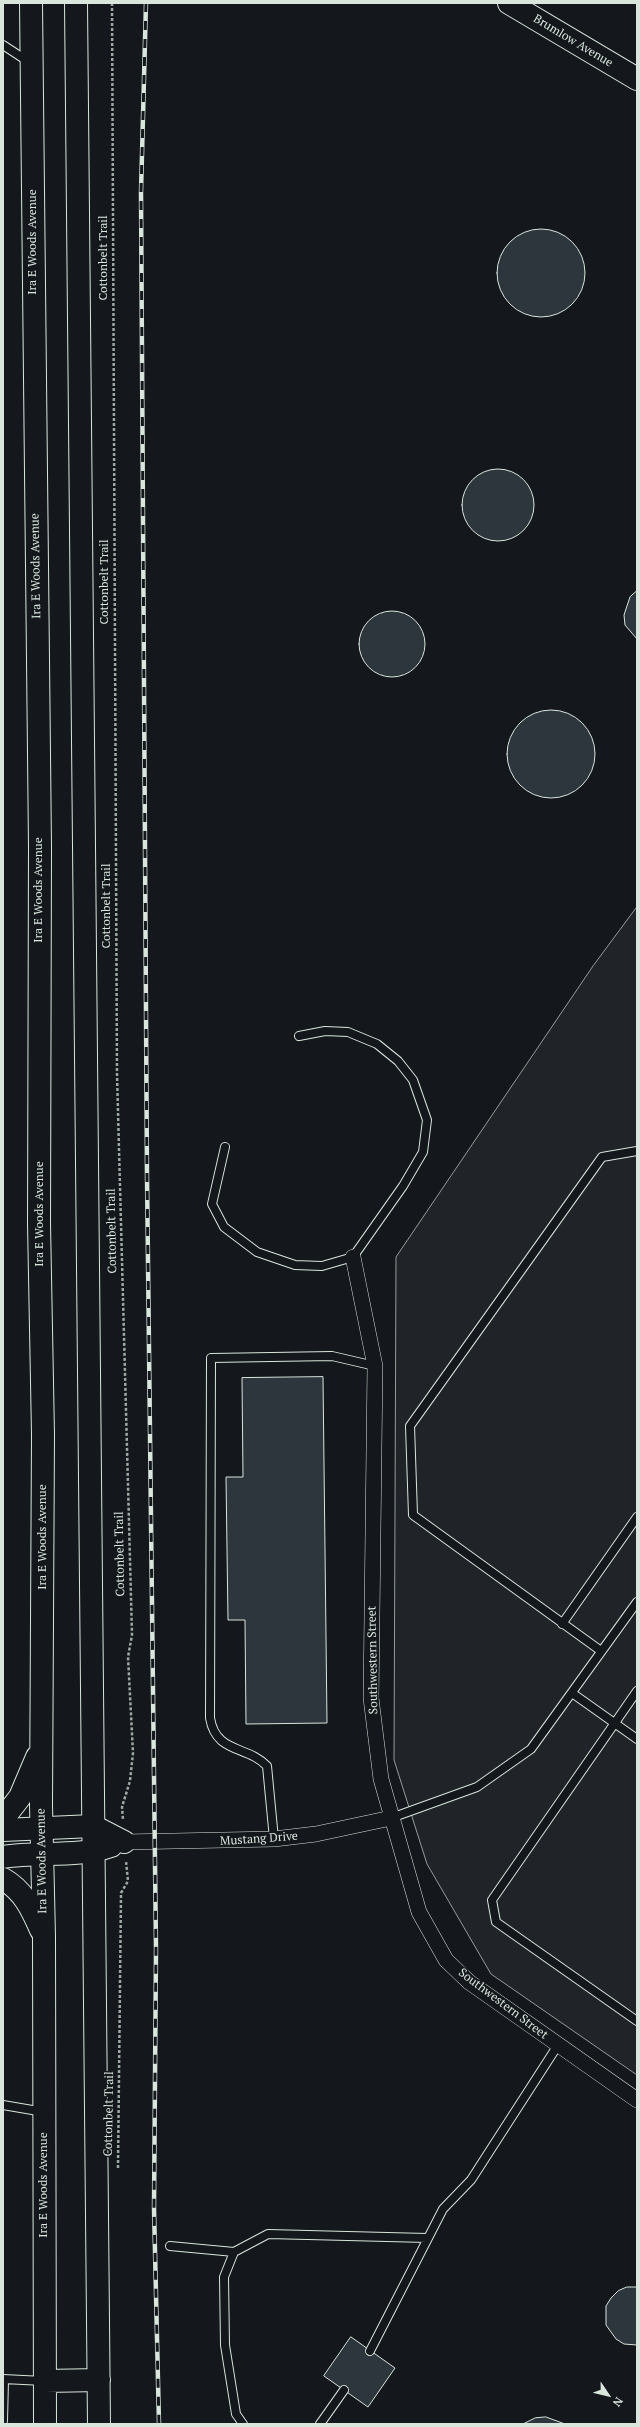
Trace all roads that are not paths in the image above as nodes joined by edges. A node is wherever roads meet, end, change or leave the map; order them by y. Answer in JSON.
{"nodes":[{"id":1,"x":31,"y":3,"type":"edge"},
{"id":2,"x":76,"y":3,"type":"edge"},
{"id":3,"x":510,"y":3,"type":"edge"},
{"id":4,"x":3,"y":45,"type":"edge"},
{"id":5,"x":31,"y":63,"type":"junction"},
{"id":6,"x":637,"y":79,"type":"edge"},
{"id":7,"x":299,"y":1036,"type":"dead end"},
{"id":8,"x":225,"y":1148,"type":"dead end"},
{"id":9,"x":637,"y":1151,"type":"edge"},
{"id":10,"x":353,"y":1257,"type":"junction"},
{"id":11,"x":375,"y":1366,"type":"junction"},
{"id":12,"x":637,"y":1517,"type":"edge"},
{"id":13,"x":637,"y":1602,"type":"edge"},
{"id":14,"x":562,"y":1624,"type":"junction"},
{"id":15,"x":601,"y":1651,"type":"junction"},
{"id":16,"x":637,"y":1691,"type":"edge"},
{"id":17,"x":572,"y":1693,"type":"junction"},
{"id":18,"x":614,"y":1723,"type":"junction"},
{"id":19,"x":637,"y":1739,"type":"edge"},
{"id":20,"x":42,"y":1745,"type":"junction"},
{"id":21,"x":391,"y":1818,"type":"junction"},
{"id":22,"x":3,"y":1819,"type":"edge"},
{"id":23,"x":93,"y":1826,"type":"junction"},
{"id":24,"x":41,"y":1829,"type":"junction"},
{"id":25,"x":3,"y":1830,"type":"edge"},
{"id":26,"x":274,"y":1839,"type":"junction"},
{"id":27,"x":124,"y":1842,"type":"junction"},
{"id":28,"x":93,"y":1852,"type":"junction"},
{"id":29,"x":42,"y":1853,"type":"junction"},
{"id":30,"x":3,"y":1857,"type":"edge"},
{"id":31,"x":3,"y":1879,"type":"edge"},
{"id":32,"x":44,"y":1937,"type":"junction"},
{"id":33,"x":637,"y":2021,"type":"edge"},
{"id":34,"x":558,"y":2045,"type":"junction"},
{"id":35,"x":637,"y":2100,"type":"edge"},
{"id":36,"x":3,"y":2105,"type":"edge"},
{"id":37,"x":44,"y":2112,"type":"junction"},
{"id":38,"x":427,"y":2238,"type":"junction"},
{"id":39,"x":170,"y":2246,"type":"dead end"},
{"id":40,"x":234,"y":2252,"type":"junction"},
{"id":41,"x":370,"y":2351,"type":"dead end"},
{"id":42,"x":4,"y":2379,"type":"edge"},
{"id":43,"x":99,"y":2380,"type":"junction"},
{"id":44,"x":45,"y":2381,"type":"junction"},
{"id":45,"x":344,"y":2390,"type":"dead end"},
{"id":46,"x":3,"y":2422,"type":"edge"},
{"id":47,"x":45,"y":2424,"type":"edge"},
{"id":48,"x":99,"y":2424,"type":"edge"},
{"id":49,"x":244,"y":2424,"type":"edge"},
{"id":50,"x":320,"y":2424,"type":"edge"}],
"edges":[{"from":1,"to":5,"type":"main road","name":"Ira E Woods Avenue"},
{"from":2,"to":23,"type":"main road"},
{"from":3,"to":6,"type":"main road","name":"Brumlow Avenue"},
{"from":4,"to":5,"type":"lane"},
{"from":5,"to":20,"type":"main road","name":"Ira E Woods Avenue"},
{"from":7,"to":10,"type":"lane"},
{"from":8,"to":10,"type":"lane"},
{"from":9,"to":14,"type":"lane"},
{"from":10,"to":11,"type":"street","name":"Southwestern Street"},
{"from":11,"to":21,"type":"street","name":"Southwestern Street"},
{"from":11,"to":26,"type":"lane"},
{"from":12,"to":14,"type":"lane"},
{"from":13,"to":15,"type":"lane"},
{"from":14,"to":15,"type":"lane"},
{"from":15,"to":17,"type":"lane"},
{"from":16,"to":18,"type":"lane"},
{"from":17,"to":18,"type":"lane"},
{"from":17,"to":21,"type":"lane"},
{"from":18,"to":19,"type":"lane"},
{"from":18,"to":33,"type":"lane"},
{"from":20,"to":22,"type":"main road"},
{"from":20,"to":24,"type":"main road","name":"Ira E Woods Avenue"},
{"from":21,"to":26,"type":"street","name":"Mustang Drive"},
{"from":21,"to":34,"type":"street","name":"Southwestern Street"},
{"from":23,"to":24,"type":"main road"},
{"from":23,"to":27,"type":"main road","name":"Mustang Drive"},
{"from":23,"to":28,"type":"main road"},
{"from":24,"to":25,"type":"main road"},
{"from":24,"to":29,"type":"main road","name":"Ira E Woods Avenue"},
{"from":26,"to":27,"type":"street","name":"Mustang Drive"},
{"from":27,"to":28,"type":"main road","name":"Mustang Drive"},
{"from":28,"to":29,"type":"main road","name":"Mustang Drive"},
{"from":28,"to":43,"type":"main road"},
{"from":29,"to":30,"type":"main road","name":"Mustang Drive"},
{"from":29,"to":32,"type":"main road","name":"Ira E Woods Avenue"},
{"from":31,"to":32,"type":"main road"},
{"from":32,"to":37,"type":"main road","name":"Ira E Woods Avenue"},
{"from":34,"to":35,"type":"street","name":"Southwestern Street"},
{"from":34,"to":38,"type":"lane"},
{"from":36,"to":37,"type":"lane"},
{"from":37,"to":44,"type":"main road","name":"Ira E Woods Avenue"},
{"from":38,"to":40,"type":"lane"},
{"from":38,"to":41,"type":"lane"},
{"from":39,"to":40,"type":"lane"},
{"from":40,"to":49,"type":"lane"},
{"from":42,"to":44,"type":"lane"},
{"from":42,"to":46,"type":"lane"},
{"from":43,"to":44,"type":"main road"},
{"from":43,"to":48,"type":"main road"},
{"from":44,"to":47,"type":"main road","name":"Ira E Woods Avenue"},
{"from":45,"to":50,"type":"lane"}]}
